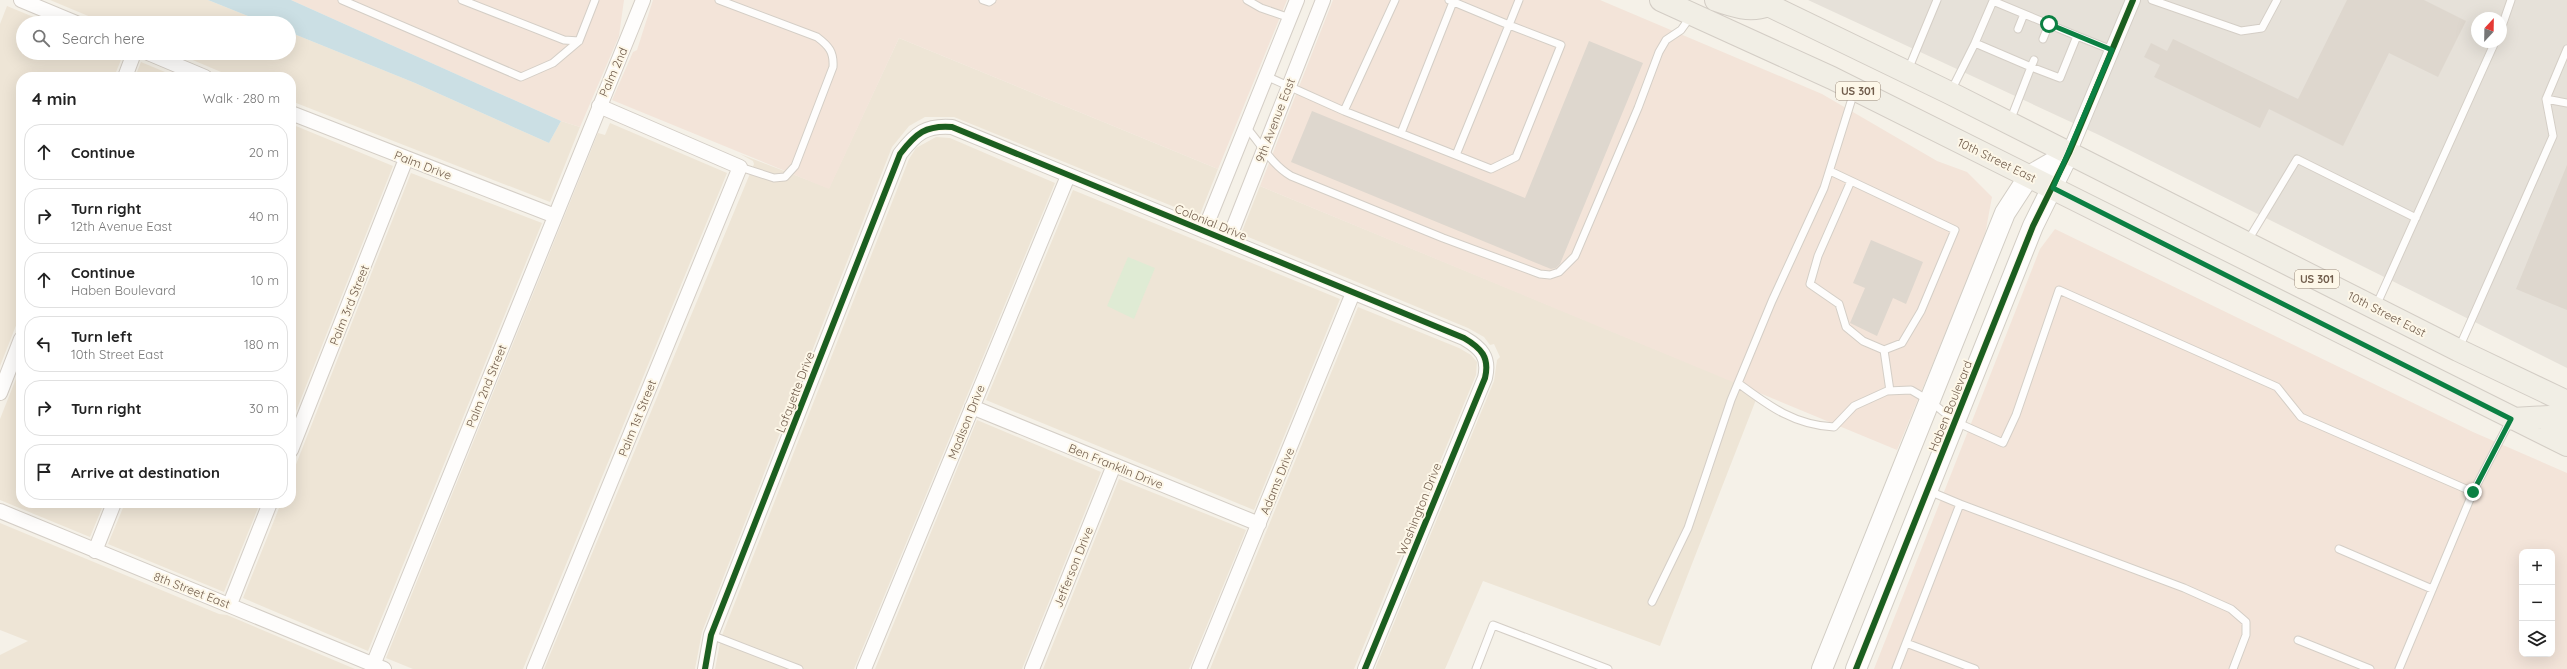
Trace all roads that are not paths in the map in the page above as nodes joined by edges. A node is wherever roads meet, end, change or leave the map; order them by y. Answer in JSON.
{"nodes":[{"id":1,"x":21,"y":0,"type":"edge"},
{"id":2,"x":342,"y":0,"type":"edge"},
{"id":3,"x":462,"y":0,"type":"edge"},
{"id":4,"x":595,"y":0,"type":"edge"},
{"id":5,"x":634,"y":0,"type":"edge"},
{"id":6,"x":643,"y":0,"type":"edge"},
{"id":7,"x":719,"y":0,"type":"edge"},
{"id":8,"x":983,"y":0,"type":"edge"},
{"id":9,"x":992,"y":0,"type":"edge"},
{"id":10,"x":1248,"y":0,"type":"edge"},
{"id":11,"x":1297,"y":0,"type":"edge"},
{"id":12,"x":1323,"y":0,"type":"edge"},
{"id":13,"x":1394,"y":0,"type":"edge"},
{"id":14,"x":1519,"y":0,"type":"edge"},
{"id":15,"x":1661,"y":0,"type":"edge"},
{"id":16,"x":1716,"y":0,"type":"edge"},
{"id":17,"x":1937,"y":0,"type":"edge"},
{"id":18,"x":2134,"y":0,"type":"edge"},
{"id":19,"x":2152,"y":0,"type":"edge"},
{"id":20,"x":2277,"y":0,"type":"edge"},
{"id":21,"x":2511,"y":0,"type":"edge"},
{"id":22,"x":1451,"y":1,"type":"edge"},
{"id":23,"x":1765,"y":2,"type":"edge"},
{"id":24,"x":2507,"y":12,"type":"edge"},
{"id":25,"x":1692,"y":14,"type":"junction"},
{"id":26,"x":2024,"y":14,"type":"junction"},
{"id":27,"x":59,"y":16,"type":"edge"},
{"id":28,"x":1290,"y":18,"type":"junction"},
{"id":29,"x":2049,"y":24,"type":"junction"},
{"id":30,"x":1509,"y":25,"type":"junction"},
{"id":31,"x":2018,"y":29,"type":"dead end"},
{"id":32,"x":2077,"y":36,"type":"junction"},
{"id":33,"x":628,"y":39,"type":"junction"},
{"id":34,"x":2043,"y":39,"type":"dead end"},
{"id":35,"x":579,"y":41,"type":"junction"},
{"id":36,"x":1975,"y":43,"type":"junction"},
{"id":37,"x":2492,"y":48,"type":"edge"},
{"id":38,"x":2567,"y":49,"type":"edge"},
{"id":39,"x":2112,"y":50,"type":"junction"},
{"id":40,"x":131,"y":60,"type":"edge"},
{"id":41,"x":165,"y":60,"type":"edge"},
{"id":42,"x":2034,"y":60,"type":"dead end"},
{"id":43,"x":2031,"y":67,"type":"junction"},
{"id":44,"x":127,"y":72,"type":"edge"},
{"id":45,"x":193,"y":72,"type":"edge"},
{"id":46,"x":1908,"y":72,"type":"junction"},
{"id":47,"x":1266,"y":76,"type":"junction"},
{"id":48,"x":1289,"y":84,"type":"junction"},
{"id":49,"x":1855,"y":90,"type":"junction"},
{"id":50,"x":1950,"y":93,"type":"junction"},
{"id":51,"x":2546,"y":99,"type":"junction"},
{"id":52,"x":2567,"y":103,"type":"edge"},
{"id":53,"x":599,"y":106,"type":"junction"},
{"id":54,"x":1344,"y":111,"type":"junction"},
{"id":55,"x":296,"y":115,"type":"edge"},
{"id":56,"x":2009,"y":123,"type":"junction"},
{"id":57,"x":1246,"y":126,"type":"junction"},
{"id":58,"x":922,"y":132,"type":"joint"},
{"id":59,"x":1401,"y":134,"type":"junction"},
{"id":60,"x":1264,"y":148,"type":"junction"},
{"id":61,"x":2069,"y":153,"type":"junction"},
{"id":62,"x":1456,"y":155,"type":"junction"},
{"id":63,"x":406,"y":159,"type":"junction"},
{"id":64,"x":740,"y":167,"type":"junction"},
{"id":65,"x":1830,"y":171,"type":"junction"},
{"id":66,"x":1068,"y":176,"type":"junction"},
{"id":67,"x":2030,"y":176,"type":"junction"},
{"id":68,"x":1851,"y":181,"type":"junction"},
{"id":69,"x":2053,"y":188,"type":"junction"},
{"id":70,"x":555,"y":216,"type":"junction"},
{"id":71,"x":2416,"y":218,"type":"junction"},
{"id":72,"x":1204,"y":230,"type":"junction"},
{"id":73,"x":1228,"y":241,"type":"junction"},
{"id":74,"x":2246,"y":242,"type":"junction"},
{"id":75,"x":1353,"y":293,"type":"junction"},
{"id":76,"x":2375,"y":308,"type":"junction"},
{"id":77,"x":1884,"y":350,"type":"junction"},
{"id":78,"x":2458,"y":350,"type":"junction"},
{"id":79,"x":16,"y":353,"type":"edge"},
{"id":80,"x":1486,"y":357,"type":"joint"},
{"id":81,"x":1738,"y":383,"type":"junction"},
{"id":82,"x":1890,"y":391,"type":"junction"},
{"id":83,"x":0,"y":393,"type":"edge"},
{"id":84,"x":1930,"y":401,"type":"junction"},
{"id":85,"x":2567,"y":402,"type":"edge"},
{"id":86,"x":972,"y":407,"type":"junction"},
{"id":87,"x":2511,"y":419,"type":"junction"},
{"id":88,"x":1956,"y":422,"type":"junction"},
{"id":89,"x":2567,"y":422,"type":"edge"},
{"id":90,"x":296,"y":437,"type":"edge"},
{"id":91,"x":2567,"y":445,"type":"edge"},
{"id":92,"x":1114,"y":465,"type":"junction"},
{"id":93,"x":1928,"y":490,"type":"junction"},
{"id":94,"x":2473,"y":492,"type":"junction"},
{"id":95,"x":1960,"y":504,"type":"junction"},
{"id":96,"x":112,"y":508,"type":"edge"},
{"id":97,"x":268,"y":508,"type":"edge"},
{"id":98,"x":0,"y":511,"type":"edge"},
{"id":99,"x":1259,"y":524,"type":"junction"},
{"id":100,"x":2339,"y":549,"type":"dead end"},
{"id":101,"x":95,"y":551,"type":"junction"},
{"id":102,"x":2432,"y":589,"type":"junction"},
{"id":103,"x":1652,"y":602,"type":"dead end"},
{"id":104,"x":230,"y":604,"type":"junction"},
{"id":105,"x":711,"y":635,"type":"junction"},
{"id":106,"x":2298,"y":640,"type":"dead end"},
{"id":107,"x":1906,"y":643,"type":"junction"},
{"id":108,"x":378,"y":667,"type":"edge"},
{"id":109,"x":534,"y":669,"type":"edge"},
{"id":110,"x":705,"y":669,"type":"edge"},
{"id":111,"x":799,"y":669,"type":"edge"},
{"id":112,"x":864,"y":669,"type":"edge"},
{"id":113,"x":1032,"y":669,"type":"edge"},
{"id":114,"x":1199,"y":669,"type":"edge"},
{"id":115,"x":1365,"y":669,"type":"edge"},
{"id":116,"x":1476,"y":669,"type":"edge"},
{"id":117,"x":1608,"y":669,"type":"edge"},
{"id":118,"x":1822,"y":669,"type":"edge"},
{"id":119,"x":1856,"y":669,"type":"edge"},
{"id":120,"x":1896,"y":669,"type":"edge"},
{"id":121,"x":1975,"y":669,"type":"edge"},
{"id":122,"x":2233,"y":669,"type":"edge"},
{"id":123,"x":2370,"y":669,"type":"edge"},
{"id":124,"x":2399,"y":669,"type":"edge"}],
"edges":[{"from":1,"to":27,"type":"street"},
{"from":2,"to":35,"type":"lane"},
{"from":3,"to":35,"type":"lane"},
{"from":4,"to":35,"type":"lane"},
{"from":5,"to":33,"type":"street","name":"Palm 2nd"},
{"from":6,"to":33,"type":"street","name":"Palm 2nd"},
{"from":7,"to":64,"type":"lane"},
{"from":8,"to":9,"type":"lane"},
{"from":10,"to":28,"type":"lane"},
{"from":11,"to":28,"type":"street","name":"9th Avenue East"},
{"from":12,"to":48,"type":"street","name":"9th Avenue East"},
{"from":13,"to":54,"type":"lane"},
{"from":14,"to":30,"type":"lane"},
{"from":15,"to":25,"type":"main road","name":"10th Street East","number":"US 301"},
{"from":16,"to":23,"type":"main road"},
{"from":17,"to":46,"type":"lane"},
{"from":18,"to":39,"type":"street"},
{"from":19,"to":20,"type":"lane"},
{"from":21,"to":24,"type":"lane"},
{"from":22,"to":30,"type":"lane"},
{"from":22,"to":59,"type":"lane"},
{"from":23,"to":46,"type":"main road","name":"10th Street East","number":"US 301"},
{"from":25,"to":49,"type":"main road","name":"10th Street East","number":"US 301"},
{"from":25,"to":60,"type":"lane"},
{"from":26,"to":29,"type":"lane"},
{"from":26,"to":31,"type":"lane"},
{"from":26,"to":36,"type":"lane"},
{"from":28,"to":47,"type":"street","name":"9th Avenue East"},
{"from":29,"to":32,"type":"lane"},
{"from":29,"to":34,"type":"lane"},
{"from":30,"to":62,"type":"lane"},
{"from":30,"to":62,"type":"lane"},
{"from":32,"to":39,"type":"lane"},
{"from":32,"to":43,"type":"lane"},
{"from":33,"to":53,"type":"street","name":"Palm 2nd"},
{"from":36,"to":43,"type":"lane"},
{"from":36,"to":50,"type":"lane"},
{"from":37,"to":71,"type":"lane"},
{"from":38,"to":51,"type":"lane"},
{"from":39,"to":61,"type":"street"},
{"from":40,"to":44,"type":"street"},
{"from":41,"to":45,"type":"street"},
{"from":42,"to":43,"type":"lane"},
{"from":43,"to":56,"type":"lane"},
{"from":46,"to":50,"type":"main road","name":"10th Street East","number":"US 301"},
{"from":47,"to":48,"type":"lane"},
{"from":47,"to":57,"type":"street","name":"9th Avenue East"},
{"from":48,"to":54,"type":"lane"},
{"from":48,"to":60,"type":"street","name":"9th Avenue East"},
{"from":49,"to":65,"type":"lane"},
{"from":49,"to":67,"type":"main road","name":"10th Street East","number":"US 301"},
{"from":50,"to":56,"type":"main road","name":"10th Street East","number":"US 301"},
{"from":51,"to":52,"type":"lane"},
{"from":51,"to":78,"type":"lane"},
{"from":53,"to":64,"type":"street"},
{"from":53,"to":70,"type":"street","name":"Palm 2nd Street"},
{"from":54,"to":59,"type":"lane"},
{"from":55,"to":63,"type":"street","name":"Palm Drive"},
{"from":56,"to":61,"type":"main road","name":"10th Street East","number":"US 301"},
{"from":57,"to":60,"type":"lane"},
{"from":57,"to":72,"type":"street","name":"9th Avenue East"},
{"from":58,"to":66,"type":"street","name":"Colonial Drive"},
{"from":58,"to":105,"type":"street","name":"Lafayette Drive"},
{"from":59,"to":62,"type":"lane"},
{"from":60,"to":73,"type":"street","name":"9th Avenue East"},
{"from":61,"to":67,"type":"street","name":"Haben Boulevard"},
{"from":61,"to":69,"type":"street","name":"Haben Boulevard"},
{"from":61,"to":74,"type":"main road","name":"10th Street East","number":"US 301"},
{"from":63,"to":70,"type":"street","name":"Palm Drive"},
{"from":63,"to":90,"type":"street","name":"Palm 3rd Street"},
{"from":64,"to":109,"type":"street","name":"Palm 1st Street"},
{"from":65,"to":68,"type":"lane"},
{"from":65,"to":81,"type":"lane"},
{"from":66,"to":72,"type":"street","name":"Colonial Drive"},
{"from":66,"to":86,"type":"street","name":"Madison Drive"},
{"from":67,"to":69,"type":"main road","name":"10th Street East","number":"US 301"},
{"from":67,"to":84,"type":"street","name":"Haben Boulevard"},
{"from":68,"to":77,"type":"lane"},
{"from":68,"to":77,"type":"lane"},
{"from":69,"to":87,"type":"main road","name":"10th Street East","number":"US 301"},
{"from":69,"to":88,"type":"street","name":"Haben Boulevard"},
{"from":70,"to":108,"type":"street","name":"Palm 2nd Street"},
{"from":71,"to":74,"type":"lane"},
{"from":71,"to":76,"type":"lane"},
{"from":72,"to":73,"type":"street","name":"Colonial Drive"},
{"from":73,"to":75,"type":"street","name":"Colonial Drive"},
{"from":74,"to":76,"type":"main road","name":"10th Street East","number":"US 301"},
{"from":75,"to":80,"type":"street","name":"Colonial Drive"},
{"from":75,"to":99,"type":"street","name":"Adams Drive"},
{"from":76,"to":78,"type":"main road","name":"10th Street East","number":"US 301"},
{"from":77,"to":82,"type":"lane"},
{"from":78,"to":85,"type":"main road","name":"10th Street East","number":"US 301"},
{"from":79,"to":83,"type":"street"},
{"from":80,"to":115,"type":"street","name":"Washington Drive"},
{"from":81,"to":82,"type":"lane"},
{"from":81,"to":103,"type":"lane"},
{"from":82,"to":84,"type":"lane"},
{"from":84,"to":88,"type":"lane"},
{"from":84,"to":118,"type":"street","name":"Haben Boulevard"},
{"from":86,"to":92,"type":"street","name":"Ben Franklin Drive"},
{"from":86,"to":112,"type":"street","name":"Madison Drive"},
{"from":87,"to":89,"type":"main road"},
{"from":87,"to":91,"type":"main road","name":"10th Street East","number":"US 301"},
{"from":87,"to":94,"type":"lane"},
{"from":88,"to":93,"type":"street","name":"Haben Boulevard"},
{"from":88,"to":94,"type":"lane"},
{"from":92,"to":99,"type":"street","name":"Ben Franklin Drive"},
{"from":92,"to":113,"type":"street","name":"Jefferson Drive"},
{"from":93,"to":95,"type":"lane"},
{"from":93,"to":119,"type":"street","name":"Haben Boulevard"},
{"from":94,"to":102,"type":"lane"},
{"from":95,"to":107,"type":"lane"},
{"from":95,"to":122,"type":"lane"},
{"from":96,"to":101,"type":"street"},
{"from":97,"to":104,"type":"street"},
{"from":98,"to":101,"type":"street","name":"8th Street East"},
{"from":99,"to":114,"type":"street","name":"Adams Drive"},
{"from":100,"to":102,"type":"lane"},
{"from":101,"to":104,"type":"street","name":"8th Street East"},
{"from":102,"to":124,"type":"lane"},
{"from":104,"to":108,"type":"street","name":"8th Street East"},
{"from":105,"to":110,"type":"street","name":"Lafayette Drive"},
{"from":105,"to":111,"type":"lane"},
{"from":106,"to":123,"type":"lane"},
{"from":107,"to":120,"type":"lane"},
{"from":107,"to":121,"type":"lane"},
{"from":116,"to":117,"type":"lane"}]}
